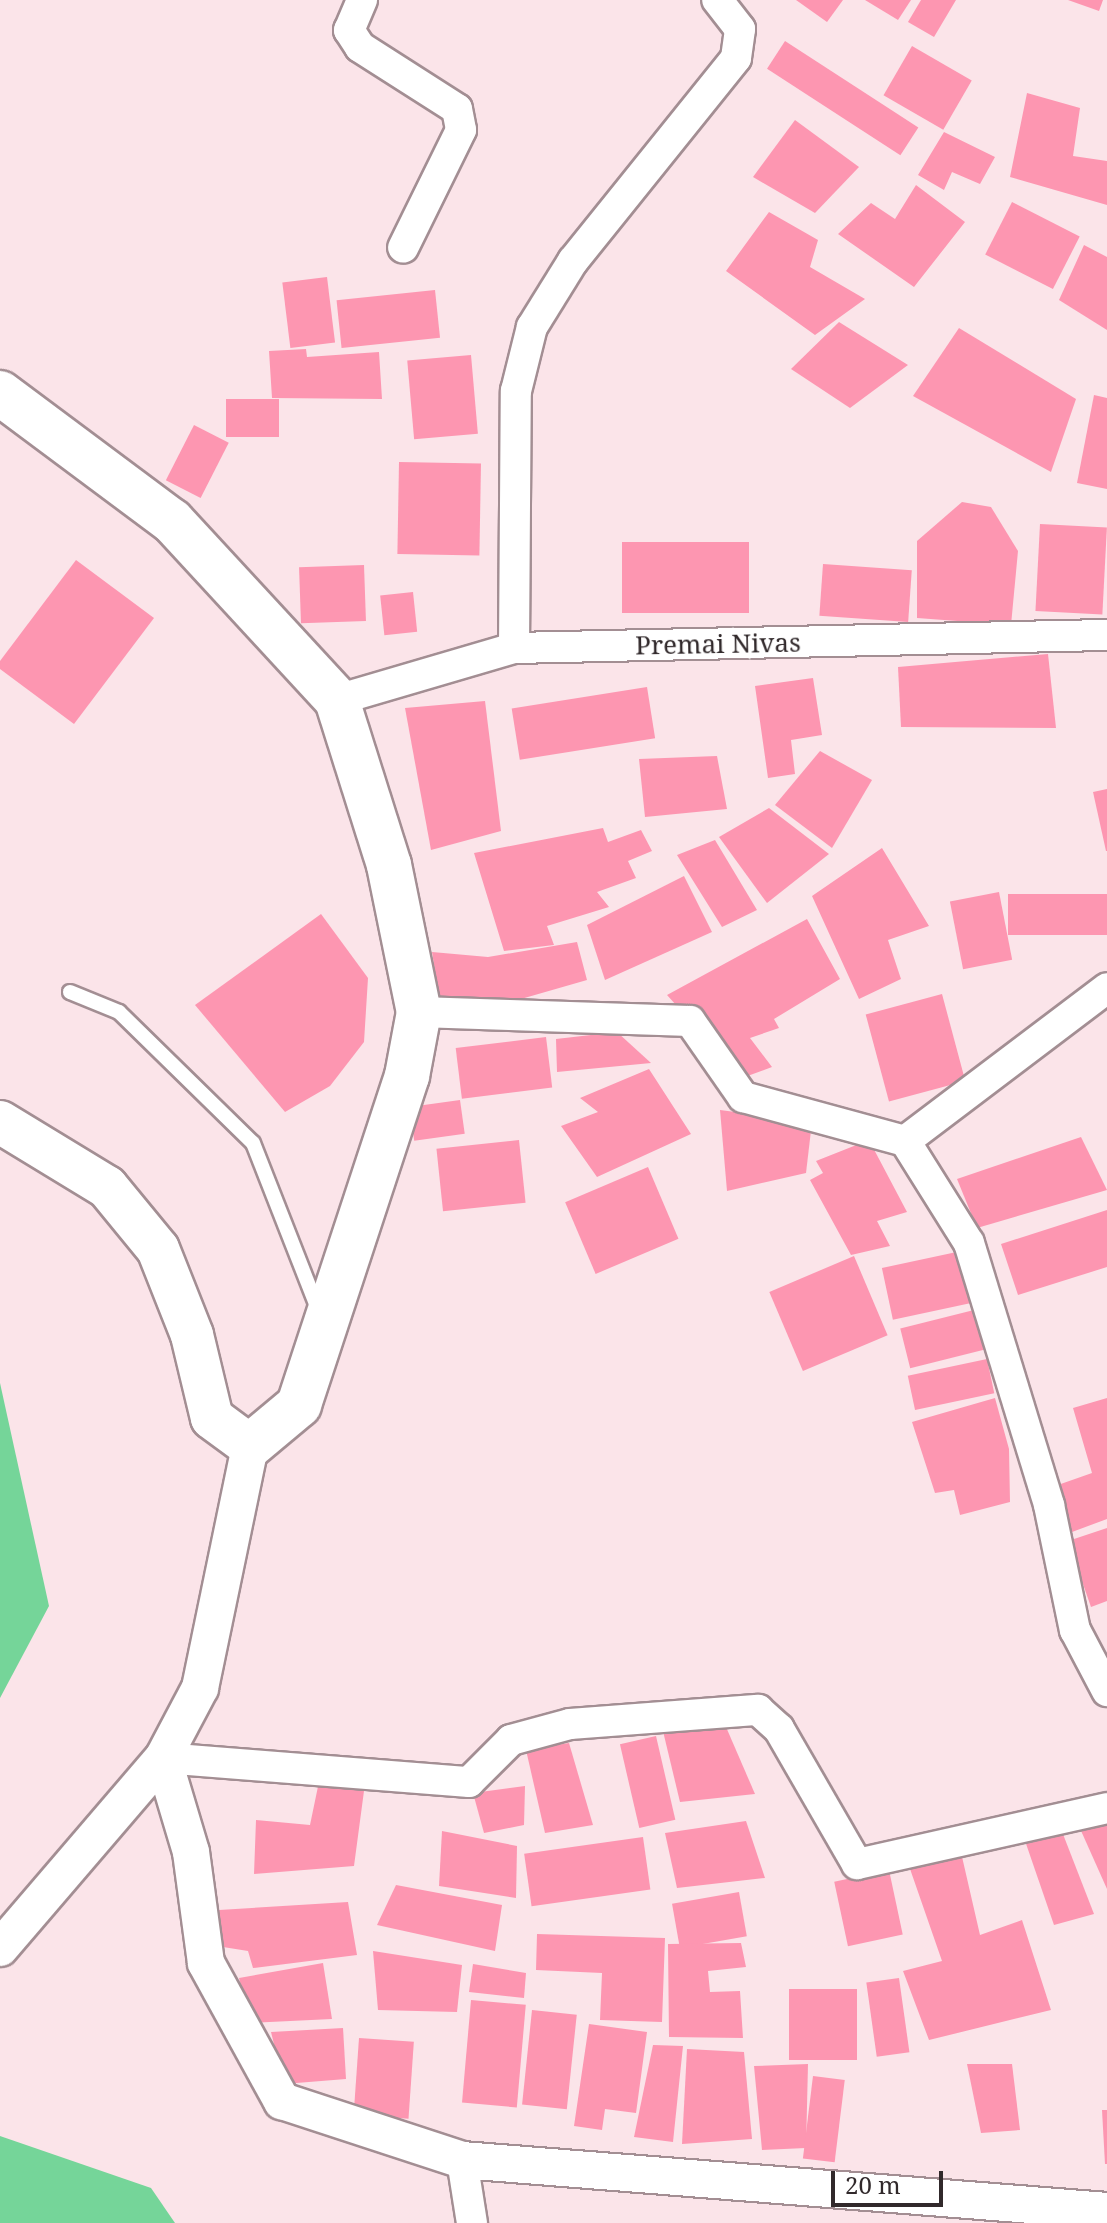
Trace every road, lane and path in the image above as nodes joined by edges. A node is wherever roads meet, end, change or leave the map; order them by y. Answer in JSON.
{"nodes":[{"id":1,"x":362,"y":0,"type":"edge"},
{"id":2,"x":717,"y":0,"type":"edge"},
{"id":3,"x":403,"y":248,"type":"dead end"},
{"id":4,"x":0,"y":393,"type":"edge"},
{"id":5,"x":1107,"y":635,"type":"edge"},
{"id":6,"x":514,"y":648,"type":"junction"},
{"id":7,"x":337,"y":700,"type":"junction"},
{"id":8,"x":1107,"y":988,"type":"edge"},
{"id":9,"x":70,"y":992,"type":"dead end"},
{"id":10,"x":419,"y":1012,"type":"junction"},
{"id":11,"x":0,"y":1122,"type":"edge"},
{"id":12,"x":905,"y":1141,"type":"junction"},
{"id":13,"x":324,"y":1323,"type":"junction"},
{"id":14,"x":250,"y":1446,"type":"junction"},
{"id":15,"x":1107,"y":1691,"type":"edge"},
{"id":16,"x":163,"y":1758,"type":"junction"},
{"id":17,"x":1107,"y":1808,"type":"edge"},
{"id":18,"x":0,"y":1948,"type":"edge"},
{"id":19,"x":462,"y":2160,"type":"junction"},
{"id":20,"x":1085,"y":2214,"type":"edge"},
{"id":21,"x":472,"y":2223,"type":"edge"}],
"edges":[{"from":1,"to":3,"type":"street"},
{"from":2,"to":6,"type":"street"},
{"from":4,"to":7,"type":"main road"},
{"from":5,"to":6,"type":"street","name":"Premai Nivas"},
{"from":6,"to":7,"type":"street","name":"Premai Nivas"},
{"from":7,"to":10,"type":"main road"},
{"from":8,"to":12,"type":"street"},
{"from":9,"to":13,"type":"lane"},
{"from":10,"to":12,"type":"street"},
{"from":10,"to":13,"type":"main road"},
{"from":11,"to":14,"type":"main road"},
{"from":12,"to":15,"type":"street"},
{"from":13,"to":14,"type":"main road"},
{"from":14,"to":16,"type":"street"},
{"from":16,"to":17,"type":"street"},
{"from":16,"to":18,"type":"street"},
{"from":16,"to":19,"type":"street"},
{"from":19,"to":20,"type":"street"},
{"from":19,"to":21,"type":"street"}]}
